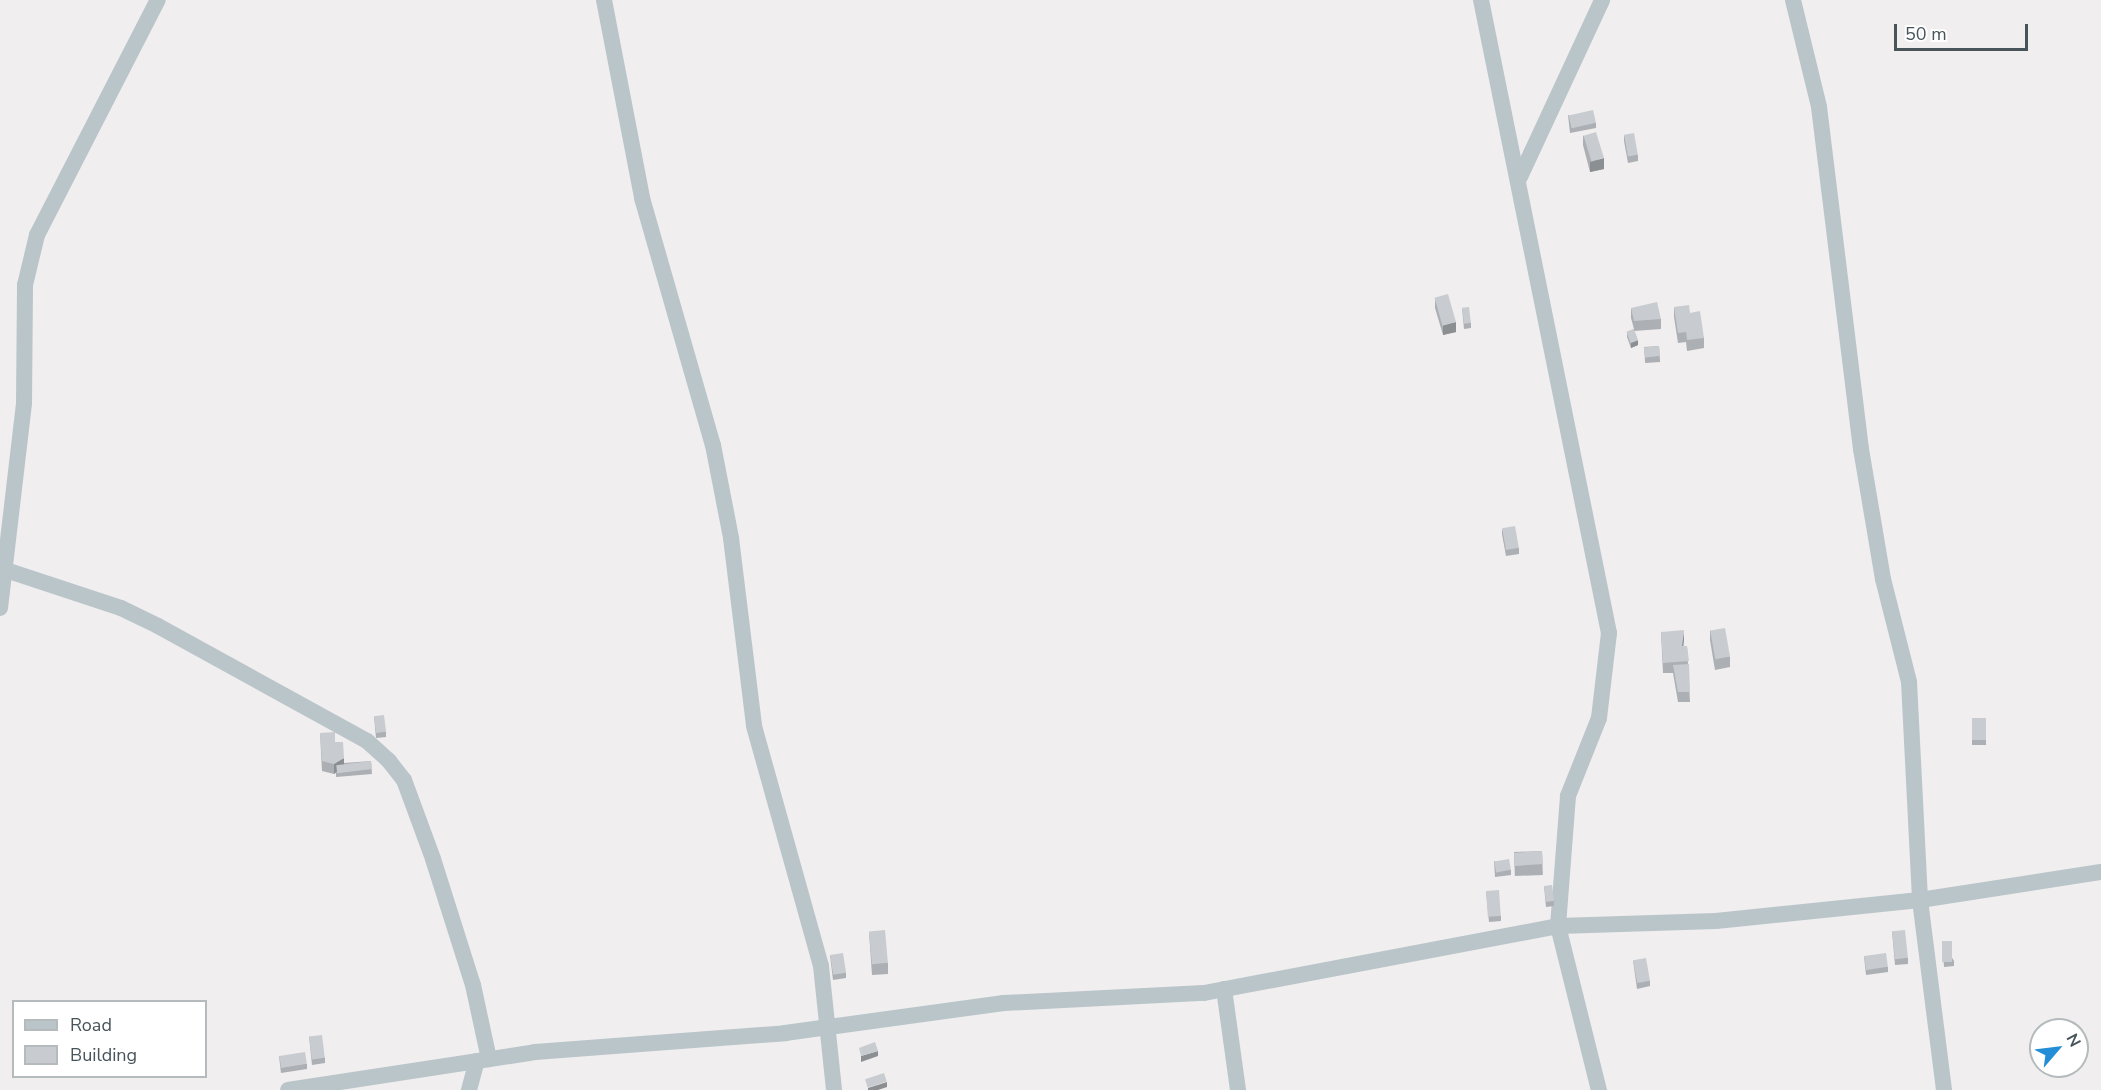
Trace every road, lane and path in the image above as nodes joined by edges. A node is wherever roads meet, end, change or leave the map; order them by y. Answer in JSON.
{"nodes":[{"id":1,"x":158,"y":0,"type":"edge"},
{"id":2,"x":603,"y":0,"type":"edge"},
{"id":3,"x":1481,"y":0,"type":"edge"},
{"id":4,"x":1602,"y":0,"type":"edge"},
{"id":5,"x":1793,"y":0,"type":"edge"},
{"id":6,"x":1520,"y":177,"type":"junction"},
{"id":7,"x":2,"y":569,"type":"edge"},
{"id":8,"x":0,"y":608,"type":"edge"},
{"id":9,"x":2101,"y":872,"type":"edge"},
{"id":10,"x":1920,"y":900,"type":"junction"},
{"id":11,"x":1558,"y":926,"type":"junction"},
{"id":12,"x":1224,"y":989,"type":"junction"},
{"id":13,"x":826,"y":1024,"type":"junction"},
{"id":14,"x":483,"y":1060,"type":"junction"},
{"id":15,"x":288,"y":1090,"type":"edge"},
{"id":16,"x":469,"y":1090,"type":"edge"},
{"id":17,"x":834,"y":1090,"type":"edge"},
{"id":18,"x":1238,"y":1090,"type":"edge"},
{"id":19,"x":1599,"y":1090,"type":"edge"},
{"id":20,"x":1944,"y":1090,"type":"edge"}],
"edges":[{"from":1,"to":7,"type":"street"},
{"from":2,"to":13,"type":"street"},
{"from":3,"to":6,"type":"street"},
{"from":4,"to":6,"type":"street"},
{"from":5,"to":10,"type":"street"},
{"from":6,"to":11,"type":"street"},
{"from":7,"to":8,"type":"street"},
{"from":7,"to":14,"type":"street"},
{"from":9,"to":10,"type":"street"},
{"from":10,"to":11,"type":"street"},
{"from":10,"to":20,"type":"street"},
{"from":11,"to":12,"type":"street"},
{"from":11,"to":19,"type":"street"},
{"from":12,"to":13,"type":"street"},
{"from":12,"to":18,"type":"street"},
{"from":13,"to":14,"type":"street"},
{"from":13,"to":17,"type":"street"},
{"from":14,"to":15,"type":"street"},
{"from":14,"to":16,"type":"street"}]}
